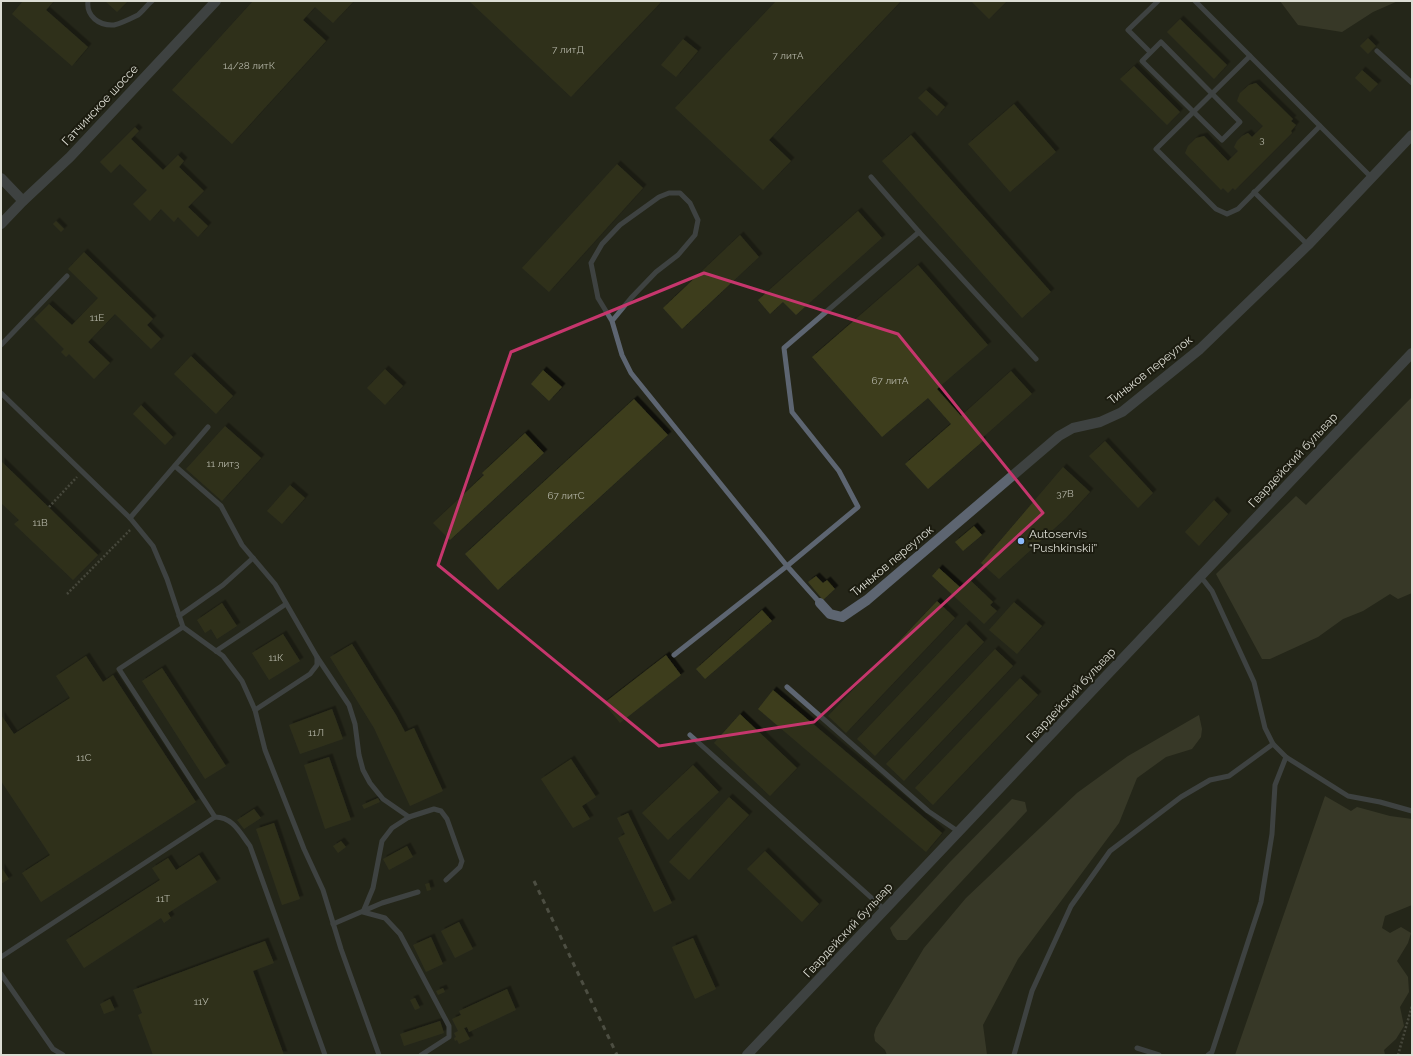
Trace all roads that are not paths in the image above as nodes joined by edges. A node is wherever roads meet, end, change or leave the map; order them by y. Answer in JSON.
{"nodes":[{"id":1,"x":88,"y":1,"type":"edge"},
{"id":2,"x":152,"y":1,"type":"edge"},
{"id":3,"x":216,"y":1,"type":"edge"},
{"id":4,"x":1158,"y":1,"type":"edge"},
{"id":5,"x":1194,"y":1,"type":"edge"},
{"id":6,"x":1377,"y":51,"type":"dead end"},
{"id":7,"x":1150,"y":52,"type":"junction"},
{"id":8,"x":1250,"y":56,"type":"junction"},
{"id":9,"x":1412,"y":83,"type":"edge"},
{"id":10,"x":1212,"y":93,"type":"junction"},
{"id":11,"x":1194,"y":112,"type":"junction"},
{"id":12,"x":1320,"y":126,"type":"junction"},
{"id":13,"x":1412,"y":136,"type":"edge"},
{"id":14,"x":871,"y":177,"type":"dead end"},
{"id":15,"x":1,"y":178,"type":"edge"},
{"id":16,"x":1372,"y":178,"type":"junction"},
{"id":17,"x":1254,"y":192,"type":"junction"},
{"id":18,"x":23,"y":201,"type":"junction"},
{"id":19,"x":1,"y":224,"type":"edge"},
{"id":20,"x":919,"y":232,"type":"junction"},
{"id":21,"x":1308,"y":245,"type":"junction"},
{"id":22,"x":67,"y":276,"type":"dead end"},
{"id":23,"x":612,"y":321,"type":"junction"},
{"id":24,"x":1,"y":345,"type":"edge"},
{"id":25,"x":1412,"y":352,"type":"edge"},
{"id":26,"x":1036,"y":358,"type":"dead end"},
{"id":27,"x":1,"y":393,"type":"edge"},
{"id":28,"x":208,"y":427,"type":"dead end"},
{"id":29,"x":175,"y":466,"type":"junction"},
{"id":30,"x":130,"y":518,"type":"junction"},
{"id":31,"x":253,"y":558,"type":"junction"},
{"id":32,"x":787,"y":566,"type":"junction"},
{"id":33,"x":1201,"y":577,"type":"junction"},
{"id":34,"x":820,"y":603,"type":"joint"},
{"id":35,"x":286,"y":604,"type":"junction"},
{"id":36,"x":179,"y":616,"type":"junction"},
{"id":37,"x":183,"y":627,"type":"junction"},
{"id":38,"x":216,"y":651,"type":"junction"},
{"id":39,"x":674,"y":655,"type":"dead end"},
{"id":40,"x":317,"y":657,"type":"junction"},
{"id":41,"x":787,"y":687,"type":"dead end"},
{"id":42,"x":255,"y":710,"type":"junction"},
{"id":43,"x":690,"y":734,"type":"dead end"},
{"id":44,"x":1273,"y":744,"type":"junction"},
{"id":45,"x":1286,"y":757,"type":"junction"},
{"id":46,"x":1412,"y":811,"type":"edge"},
{"id":47,"x":215,"y":817,"type":"junction"},
{"id":48,"x":409,"y":817,"type":"junction"},
{"id":49,"x":959,"y":832,"type":"junction"},
{"id":50,"x":446,"y":880,"type":"dead end"},
{"id":51,"x":418,"y":892,"type":"dead end"},
{"id":52,"x":884,"y":910,"type":"junction"},
{"id":53,"x":363,"y":912,"type":"junction"},
{"id":54,"x":334,"y":924,"type":"junction"},
{"id":55,"x":1,"y":957,"type":"edge"},
{"id":56,"x":1,"y":974,"type":"edge"},
{"id":57,"x":1137,"y":1048,"type":"dead end"},
{"id":58,"x":63,"y":1055,"type":"edge"},
{"id":59,"x":325,"y":1055,"type":"edge"},
{"id":60,"x":379,"y":1055,"type":"edge"},
{"id":61,"x":421,"y":1055,"type":"edge"},
{"id":62,"x":747,"y":1055,"type":"edge"},
{"id":63,"x":1014,"y":1055,"type":"edge"},
{"id":64,"x":1160,"y":1055,"type":"edge"},
{"id":65,"x":1208,"y":1055,"type":"edge"}],
"edges":[{"from":1,"to":2,"type":"lane"},
{"from":3,"to":18,"type":"street","name":"Гатчинское шоссе"},
{"from":4,"to":7,"type":"lane"},
{"from":5,"to":8,"type":"lane"},
{"from":6,"to":9,"type":"lane"},
{"from":7,"to":10,"type":"lane"},
{"from":7,"to":11,"type":"lane"},
{"from":8,"to":10,"type":"lane"},
{"from":8,"to":12,"type":"lane"},
{"from":10,"to":11,"type":"lane"},
{"from":10,"to":11,"type":"lane"},
{"from":11,"to":17,"type":"lane"},
{"from":12,"to":16,"type":"lane"},
{"from":12,"to":17,"type":"lane"},
{"from":13,"to":16,"type":"street","name":"Тиньков переулок"},
{"from":14,"to":20,"type":"lane"},
{"from":15,"to":18,"type":"street"},
{"from":16,"to":21,"type":"street","name":"Тиньков переулок"},
{"from":17,"to":21,"type":"lane"},
{"from":18,"to":19,"type":"street","name":"Гатчинское шоссе"},
{"from":20,"to":26,"type":"lane"},
{"from":20,"to":32,"type":"lane"},
{"from":21,"to":34,"type":"street","name":"Тиньков переулок"},
{"from":22,"to":24,"type":"lane"},
{"from":23,"to":23,"type":"lane"},
{"from":23,"to":32,"type":"lane"},
{"from":25,"to":33,"type":"street","name":"Гвардейский бульвар"},
{"from":27,"to":30,"type":"lane"},
{"from":28,"to":29,"type":"lane"},
{"from":29,"to":30,"type":"lane"},
{"from":29,"to":31,"type":"lane"},
{"from":30,"to":36,"type":"lane"},
{"from":31,"to":35,"type":"lane"},
{"from":31,"to":36,"type":"lane"},
{"from":32,"to":34,"type":"lane"},
{"from":32,"to":39,"type":"lane"},
{"from":33,"to":44,"type":"lane"},
{"from":33,"to":49,"type":"street","name":"Гвардейский бульвар"},
{"from":35,"to":38,"type":"lane"},
{"from":35,"to":40,"type":"lane"},
{"from":36,"to":37,"type":"lane"},
{"from":37,"to":38,"type":"lane"},
{"from":37,"to":47,"type":"lane"},
{"from":38,"to":42,"type":"lane"},
{"from":40,"to":42,"type":"lane"},
{"from":40,"to":48,"type":"lane"},
{"from":41,"to":49,"type":"lane"},
{"from":42,"to":54,"type":"lane"},
{"from":43,"to":52,"type":"lane"},
{"from":44,"to":45,"type":"lane"},
{"from":44,"to":63,"type":"lane"},
{"from":45,"to":46,"type":"lane"},
{"from":45,"to":65,"type":"lane"},
{"from":47,"to":55,"type":"lane"},
{"from":47,"to":59,"type":"lane"},
{"from":48,"to":50,"type":"lane"},
{"from":48,"to":53,"type":"lane"},
{"from":49,"to":52,"type":"street","name":"Гвардейский бульвар"},
{"from":51,"to":53,"type":"lane"},
{"from":52,"to":62,"type":"street","name":"Гвардейский бульвар"},
{"from":53,"to":54,"type":"lane"},
{"from":53,"to":61,"type":"lane"},
{"from":54,"to":60,"type":"lane"},
{"from":56,"to":58,"type":"lane"},
{"from":57,"to":64,"type":"lane"}]}
